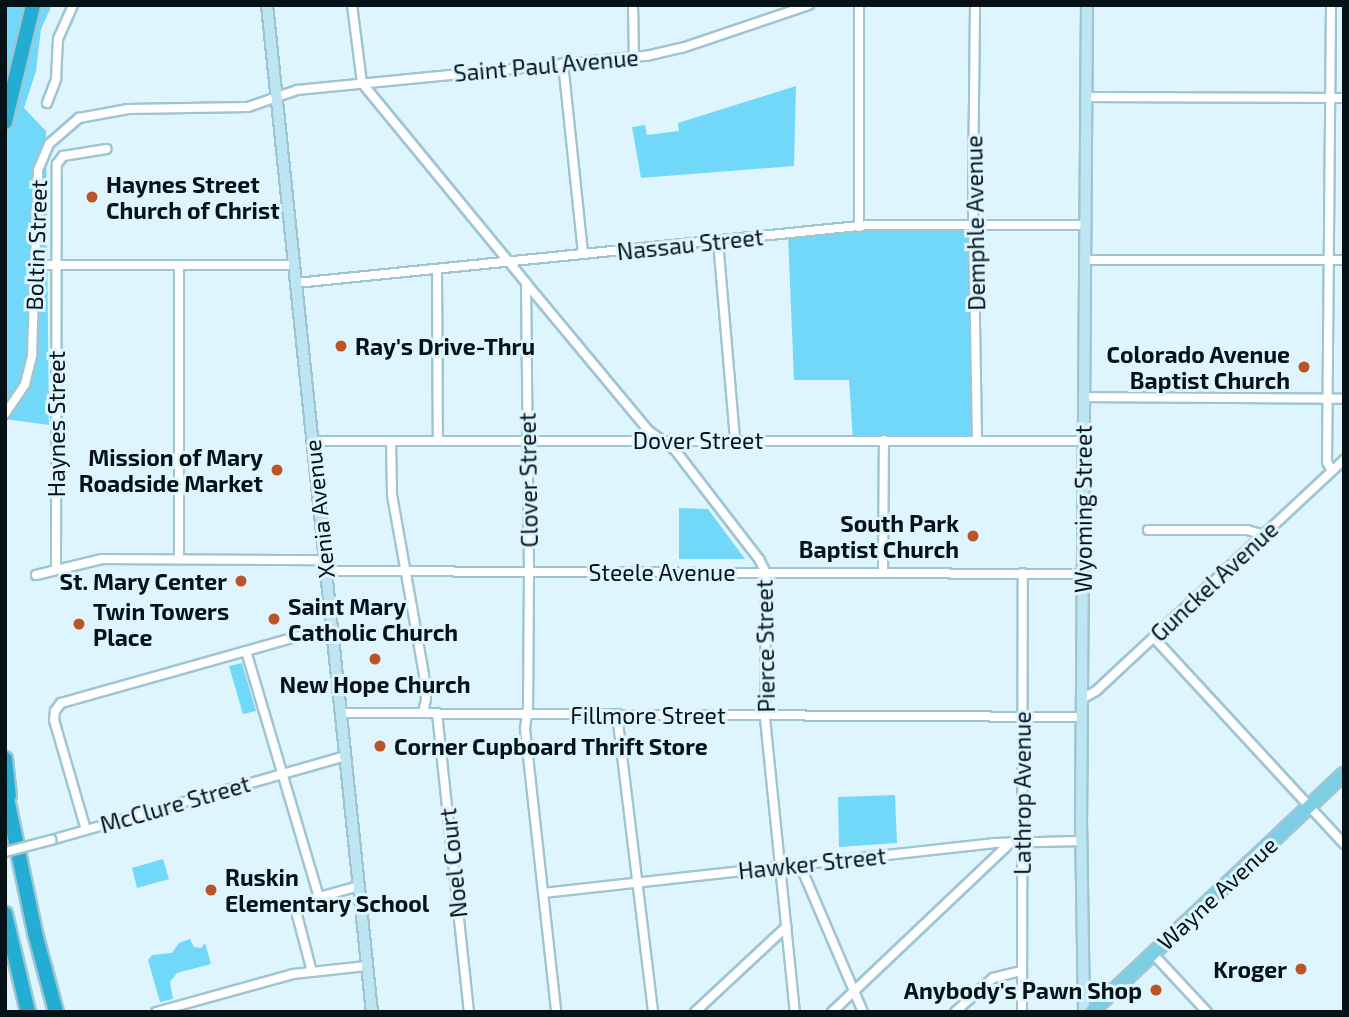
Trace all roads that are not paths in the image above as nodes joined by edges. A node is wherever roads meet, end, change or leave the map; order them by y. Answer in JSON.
{"nodes":[{"id":1,"x":33,"y":5,"type":"edge"},
{"id":2,"x":73,"y":5,"type":"edge"},
{"id":3,"x":268,"y":5,"type":"edge"},
{"id":4,"x":352,"y":5,"type":"edge"},
{"id":5,"x":633,"y":5,"type":"edge"},
{"id":6,"x":809,"y":5,"type":"edge"},
{"id":7,"x":859,"y":5,"type":"edge"},
{"id":8,"x":975,"y":5,"type":"edge"},
{"id":9,"x":1087,"y":5,"type":"edge"},
{"id":10,"x":1331,"y":5,"type":"edge"},
{"id":11,"x":634,"y":57,"type":"junction"},
{"id":12,"x":563,"y":63,"type":"junction"},
{"id":13,"x":362,"y":83,"type":"junction"},
{"id":14,"x":277,"y":95,"type":"junction"},
{"id":15,"x":1086,"y":97,"type":"junction"},
{"id":16,"x":1330,"y":98,"type":"junction"},
{"id":17,"x":1344,"y":98,"type":"edge"},
{"id":18,"x":47,"y":103,"type":"dead end"},
{"id":19,"x":5,"y":122,"type":"edge"},
{"id":20,"x":106,"y":149,"type":"dead end"},
{"id":21,"x":975,"y":224,"type":"junction"},
{"id":22,"x":1085,"y":225,"type":"junction"},
{"id":23,"x":859,"y":226,"type":"junction"},
{"id":24,"x":718,"y":241,"type":"junction"},
{"id":25,"x":583,"y":254,"type":"junction"},
{"id":26,"x":1085,"y":260,"type":"junction"},
{"id":27,"x":1329,"y":260,"type":"junction"},
{"id":28,"x":1344,"y":260,"type":"edge"},
{"id":29,"x":508,"y":262,"type":"junction"},
{"id":30,"x":34,"y":265,"type":"junction"},
{"id":31,"x":56,"y":265,"type":"junction"},
{"id":32,"x":179,"y":265,"type":"junction"},
{"id":33,"x":295,"y":265,"type":"junction"},
{"id":34,"x":437,"y":270,"type":"junction"},
{"id":35,"x":526,"y":282,"type":"junction"},
{"id":36,"x":296,"y":284,"type":"junction"},
{"id":37,"x":1083,"y":397,"type":"junction"},
{"id":38,"x":1327,"y":399,"type":"junction"},
{"id":39,"x":1344,"y":399,"type":"edge"},
{"id":40,"x":5,"y":414,"type":"edge"},
{"id":41,"x":391,"y":440,"type":"junction"},
{"id":42,"x":438,"y":440,"type":"junction"},
{"id":43,"x":527,"y":440,"type":"junction"},
{"id":44,"x":663,"y":440,"type":"junction"},
{"id":45,"x":734,"y":440,"type":"junction"},
{"id":46,"x":884,"y":440,"type":"junction"},
{"id":47,"x":312,"y":441,"type":"junction"},
{"id":48,"x":976,"y":441,"type":"junction"},
{"id":49,"x":1083,"y":441,"type":"junction"},
{"id":50,"x":1344,"y":460,"type":"edge"},
{"id":51,"x":1332,"y":471,"type":"junction"},
{"id":52,"x":1148,"y":530,"type":"dead end"},
{"id":53,"x":1264,"y":535,"type":"junction"},
{"id":54,"x":179,"y":559,"type":"junction"},
{"id":55,"x":325,"y":566,"type":"junction"},
{"id":56,"x":56,"y":570,"type":"junction"},
{"id":57,"x":405,"y":572,"type":"junction"},
{"id":58,"x":529,"y":572,"type":"junction"},
{"id":59,"x":766,"y":573,"type":"junction"},
{"id":60,"x":883,"y":573,"type":"junction"},
{"id":61,"x":1023,"y":573,"type":"junction"},
{"id":62,"x":1083,"y":574,"type":"junction"},
{"id":63,"x":36,"y":575,"type":"dead end"},
{"id":64,"x":332,"y":627,"type":"junction"},
{"id":65,"x":1154,"y":638,"type":"junction"},
{"id":66,"x":246,"y":651,"type":"junction"},
{"id":67,"x":1082,"y":699,"type":"junction"},
{"id":68,"x":341,"y":713,"type":"junction"},
{"id":69,"x":423,"y":713,"type":"junction"},
{"id":70,"x":437,"y":713,"type":"junction"},
{"id":71,"x":526,"y":714,"type":"junction"},
{"id":72,"x":617,"y":714,"type":"junction"},
{"id":73,"x":766,"y":715,"type":"junction"},
{"id":74,"x":1023,"y":716,"type":"junction"},
{"id":75,"x":1082,"y":717,"type":"junction"},
{"id":76,"x":345,"y":756,"type":"junction"},
{"id":77,"x":5,"y":759,"type":"edge"},
{"id":78,"x":282,"y":774,"type":"junction"},
{"id":79,"x":1344,"y":774,"type":"edge"},
{"id":80,"x":5,"y":789,"type":"edge"},
{"id":81,"x":1309,"y":806,"type":"junction"},
{"id":82,"x":12,"y":825,"type":"junction"},
{"id":83,"x":86,"y":830,"type":"junction"},
{"id":84,"x":1023,"y":841,"type":"junction"},
{"id":85,"x":1082,"y":841,"type":"junction"},
{"id":86,"x":1011,"y":842,"type":"junction"},
{"id":87,"x":1344,"y":844,"type":"edge"},
{"id":88,"x":5,"y":852,"type":"edge"},
{"id":89,"x":800,"y":865,"type":"junction"},
{"id":90,"x":780,"y":867,"type":"junction"},
{"id":91,"x":636,"y":883,"type":"junction"},
{"id":92,"x":359,"y":886,"type":"junction"},
{"id":93,"x":543,"y":893,"type":"junction"},
{"id":94,"x":319,"y":897,"type":"junction"},
{"id":95,"x":5,"y":914,"type":"edge"},
{"id":96,"x":786,"y":927,"type":"junction"},
{"id":97,"x":1153,"y":954,"type":"junction"},
{"id":98,"x":367,"y":966,"type":"junction"},
{"id":99,"x":1022,"y":971,"type":"junction"},
{"id":100,"x":312,"y":972,"type":"junction"},
{"id":101,"x":854,"y":991,"type":"junction"},
{"id":102,"x":29,"y":1012,"type":"edge"},
{"id":103,"x":56,"y":1012,"type":"edge"},
{"id":104,"x":156,"y":1012,"type":"edge"},
{"id":105,"x":372,"y":1012,"type":"edge"},
{"id":106,"x":469,"y":1012,"type":"edge"},
{"id":107,"x":556,"y":1012,"type":"edge"},
{"id":108,"x":653,"y":1012,"type":"edge"},
{"id":109,"x":695,"y":1012,"type":"edge"},
{"id":110,"x":795,"y":1012,"type":"edge"},
{"id":111,"x":832,"y":1012,"type":"edge"},
{"id":112,"x":863,"y":1012,"type":"edge"},
{"id":113,"x":955,"y":1012,"type":"edge"},
{"id":114,"x":1022,"y":1012,"type":"edge"},
{"id":115,"x":1084,"y":1012,"type":"edge"},
{"id":116,"x":1091,"y":1012,"type":"edge"},
{"id":117,"x":1207,"y":1012,"type":"edge"}],
"edges":[{"from":1,"to":19,"type":"highway"},
{"from":2,"to":18,"type":"street"},
{"from":3,"to":14,"type":"street","name":"Xenia Avenue"},
{"from":4,"to":13,"type":"street"},
{"from":5,"to":11,"type":"street"},
{"from":6,"to":11,"type":"street","name":"Saint Paul Avenue"},
{"from":7,"to":23,"type":"street"},
{"from":8,"to":21,"type":"street","name":"Demphle Avenue"},
{"from":9,"to":15,"type":"street","name":"Wyoming Street"},
{"from":10,"to":16,"type":"street"},
{"from":11,"to":12,"type":"street","name":"Saint Paul Avenue"},
{"from":12,"to":13,"type":"street","name":"Saint Paul Avenue"},
{"from":12,"to":25,"type":"street"},
{"from":13,"to":14,"type":"street","name":"Saint Paul Avenue"},
{"from":13,"to":29,"type":"street"},
{"from":14,"to":30,"type":"street","name":"Boltin Street"},
{"from":14,"to":33,"type":"street","name":"Xenia Avenue"},
{"from":15,"to":16,"type":"street"},
{"from":15,"to":22,"type":"street","name":"Wyoming Street"},
{"from":16,"to":17,"type":"street"},
{"from":16,"to":27,"type":"street"},
{"from":20,"to":31,"type":"street","name":"Haynes Street"},
{"from":21,"to":22,"type":"street","name":"Nassau Street"},
{"from":21,"to":23,"type":"street","name":"Nassau Street"},
{"from":21,"to":48,"type":"street","name":"Demphle Avenue"},
{"from":22,"to":26,"type":"street","name":"Wyoming Street"},
{"from":23,"to":24,"type":"street","name":"Nassau Street"},
{"from":24,"to":25,"type":"street","name":"Nassau Street"},
{"from":24,"to":45,"type":"street"},
{"from":25,"to":29,"type":"street","name":"Nassau Street"},
{"from":26,"to":27,"type":"street"},
{"from":26,"to":37,"type":"street","name":"Wyoming Street"},
{"from":27,"to":28,"type":"street"},
{"from":27,"to":38,"type":"street"},
{"from":29,"to":34,"type":"street","name":"Nassau Street"},
{"from":29,"to":35,"type":"street"},
{"from":30,"to":31,"type":"street"},
{"from":30,"to":40,"type":"street","name":"Boltin Street"},
{"from":31,"to":32,"type":"street"},
{"from":31,"to":56,"type":"street","name":"Haynes Street"},
{"from":32,"to":33,"type":"street"},
{"from":32,"to":54,"type":"street"},
{"from":33,"to":36,"type":"street","name":"Xenia Avenue"},
{"from":34,"to":36,"type":"street","name":"Nassau Street"},
{"from":34,"to":42,"type":"street"},
{"from":35,"to":43,"type":"street","name":"Clover Street"},
{"from":35,"to":44,"type":"street","name":"Pierce Street"},
{"from":36,"to":47,"type":"street","name":"Xenia Avenue"},
{"from":37,"to":38,"type":"street"},
{"from":37,"to":49,"type":"street","name":"Wyoming Street"},
{"from":38,"to":39,"type":"street"},
{"from":38,"to":51,"type":"street"},
{"from":41,"to":42,"type":"street","name":"Dover Street"},
{"from":41,"to":47,"type":"street","name":"Dover Street"},
{"from":41,"to":57,"type":"street"},
{"from":42,"to":43,"type":"street","name":"Dover Street"},
{"from":43,"to":44,"type":"street","name":"Dover Street"},
{"from":43,"to":58,"type":"street","name":"Clover Street"},
{"from":44,"to":45,"type":"street","name":"Dover Street"},
{"from":44,"to":59,"type":"street","name":"Pierce Street"},
{"from":45,"to":46,"type":"street","name":"Dover Street"},
{"from":46,"to":48,"type":"street","name":"Dover Street"},
{"from":46,"to":60,"type":"street"},
{"from":47,"to":55,"type":"street","name":"Xenia Avenue"},
{"from":48,"to":49,"type":"street","name":"Dover Street"},
{"from":49,"to":62,"type":"street","name":"Wyoming Street"},
{"from":50,"to":51,"type":"street","name":"Gunckel Avenue"},
{"from":51,"to":53,"type":"street","name":"Gunckel Avenue"},
{"from":52,"to":53,"type":"street"},
{"from":53,"to":65,"type":"street","name":"Gunckel Avenue"},
{"from":54,"to":55,"type":"street","name":"Steele Avenue"},
{"from":54,"to":56,"type":"street","name":"Steele Avenue"},
{"from":55,"to":57,"type":"street","name":"Steele Avenue"},
{"from":55,"to":64,"type":"street","name":"Xenia Avenue"},
{"from":56,"to":63,"type":"street","name":"Steele Avenue"},
{"from":57,"to":58,"type":"street","name":"Steele Avenue"},
{"from":57,"to":69,"type":"street"},
{"from":58,"to":59,"type":"street","name":"Steele Avenue"},
{"from":58,"to":71,"type":"street","name":"Clover Street"},
{"from":59,"to":60,"type":"street","name":"Steele Avenue"},
{"from":59,"to":73,"type":"street","name":"Pierce Street"},
{"from":60,"to":61,"type":"street","name":"Steele Avenue"},
{"from":61,"to":62,"type":"street","name":"Steele Avenue"},
{"from":61,"to":74,"type":"street","name":"Lathrop Avenue"},
{"from":62,"to":67,"type":"street","name":"Wyoming Street"},
{"from":64,"to":66,"type":"street"},
{"from":64,"to":68,"type":"street","name":"Xenia Avenue"},
{"from":65,"to":67,"type":"street","name":"Gunckel Avenue"},
{"from":65,"to":81,"type":"street"},
{"from":66,"to":78,"type":"street"},
{"from":66,"to":83,"type":"street"},
{"from":67,"to":75,"type":"street","name":"Wyoming Street"},
{"from":68,"to":69,"type":"street","name":"Fillmore Street"},
{"from":68,"to":76,"type":"street","name":"Xenia Avenue"},
{"from":69,"to":70,"type":"street","name":"Fillmore Street"},
{"from":70,"to":71,"type":"street","name":"Fillmore Street"},
{"from":70,"to":106,"type":"street","name":"Noel Court"},
{"from":71,"to":72,"type":"street","name":"Fillmore Street"},
{"from":71,"to":93,"type":"street","name":"Clover Street"},
{"from":72,"to":73,"type":"street","name":"Fillmore Street"},
{"from":72,"to":91,"type":"street"},
{"from":73,"to":74,"type":"street","name":"Fillmore Street"},
{"from":73,"to":90,"type":"street","name":"Pierce Street"},
{"from":74,"to":75,"type":"street","name":"Fillmore Street"},
{"from":74,"to":84,"type":"street","name":"Lathrop Avenue"},
{"from":75,"to":85,"type":"street","name":"Wyoming Street"},
{"from":76,"to":78,"type":"street","name":"McClure Street"},
{"from":76,"to":92,"type":"street","name":"Xenia Avenue"},
{"from":77,"to":82,"type":"highway"},
{"from":78,"to":83,"type":"street","name":"McClure Street"},
{"from":78,"to":94,"type":"street"},
{"from":79,"to":81,"type":"main road","name":"Wayne Avenue"},
{"from":80,"to":82,"type":"highway"},
{"from":81,"to":87,"type":"street"},
{"from":81,"to":97,"type":"main road","name":"Wayne Avenue"},
{"from":82,"to":103,"type":"highway"},
{"from":83,"to":88,"type":"street","name":"McClure Street","bridge":true},
{"from":84,"to":85,"type":"street","name":"Hawker Street"},
{"from":84,"to":86,"type":"street","name":"Hawker Street"},
{"from":84,"to":99,"type":"street","name":"Lathrop Avenue"},
{"from":85,"to":115,"type":"street","name":"Wyoming Street"},
{"from":86,"to":89,"type":"street","name":"Hawker Street"},
{"from":86,"to":101,"type":"street"},
{"from":89,"to":90,"type":"street","name":"Hawker Street"},
{"from":89,"to":101,"type":"street"},
{"from":90,"to":91,"type":"street","name":"Hawker Street"},
{"from":90,"to":96,"type":"street","name":"Pierce Street"},
{"from":91,"to":93,"type":"street","name":"Hawker Street"},
{"from":91,"to":108,"type":"street"},
{"from":92,"to":94,"type":"street"},
{"from":92,"to":98,"type":"street","name":"Xenia Avenue"},
{"from":93,"to":107,"type":"street","name":"Clover Street"},
{"from":94,"to":100,"type":"street"},
{"from":95,"to":102,"type":"highway"},
{"from":96,"to":109,"type":"street"},
{"from":96,"to":110,"type":"street","name":"Pierce Street"},
{"from":97,"to":116,"type":"main road","name":"Wayne Avenue"},
{"from":97,"to":117,"type":"street"},
{"from":98,"to":100,"type":"street"},
{"from":98,"to":105,"type":"street","name":"Xenia Avenue"},
{"from":99,"to":113,"type":"street"},
{"from":99,"to":114,"type":"street","name":"Lathrop Avenue"},
{"from":100,"to":104,"type":"street"},
{"from":101,"to":111,"type":"street"},
{"from":101,"to":112,"type":"street"}]}
